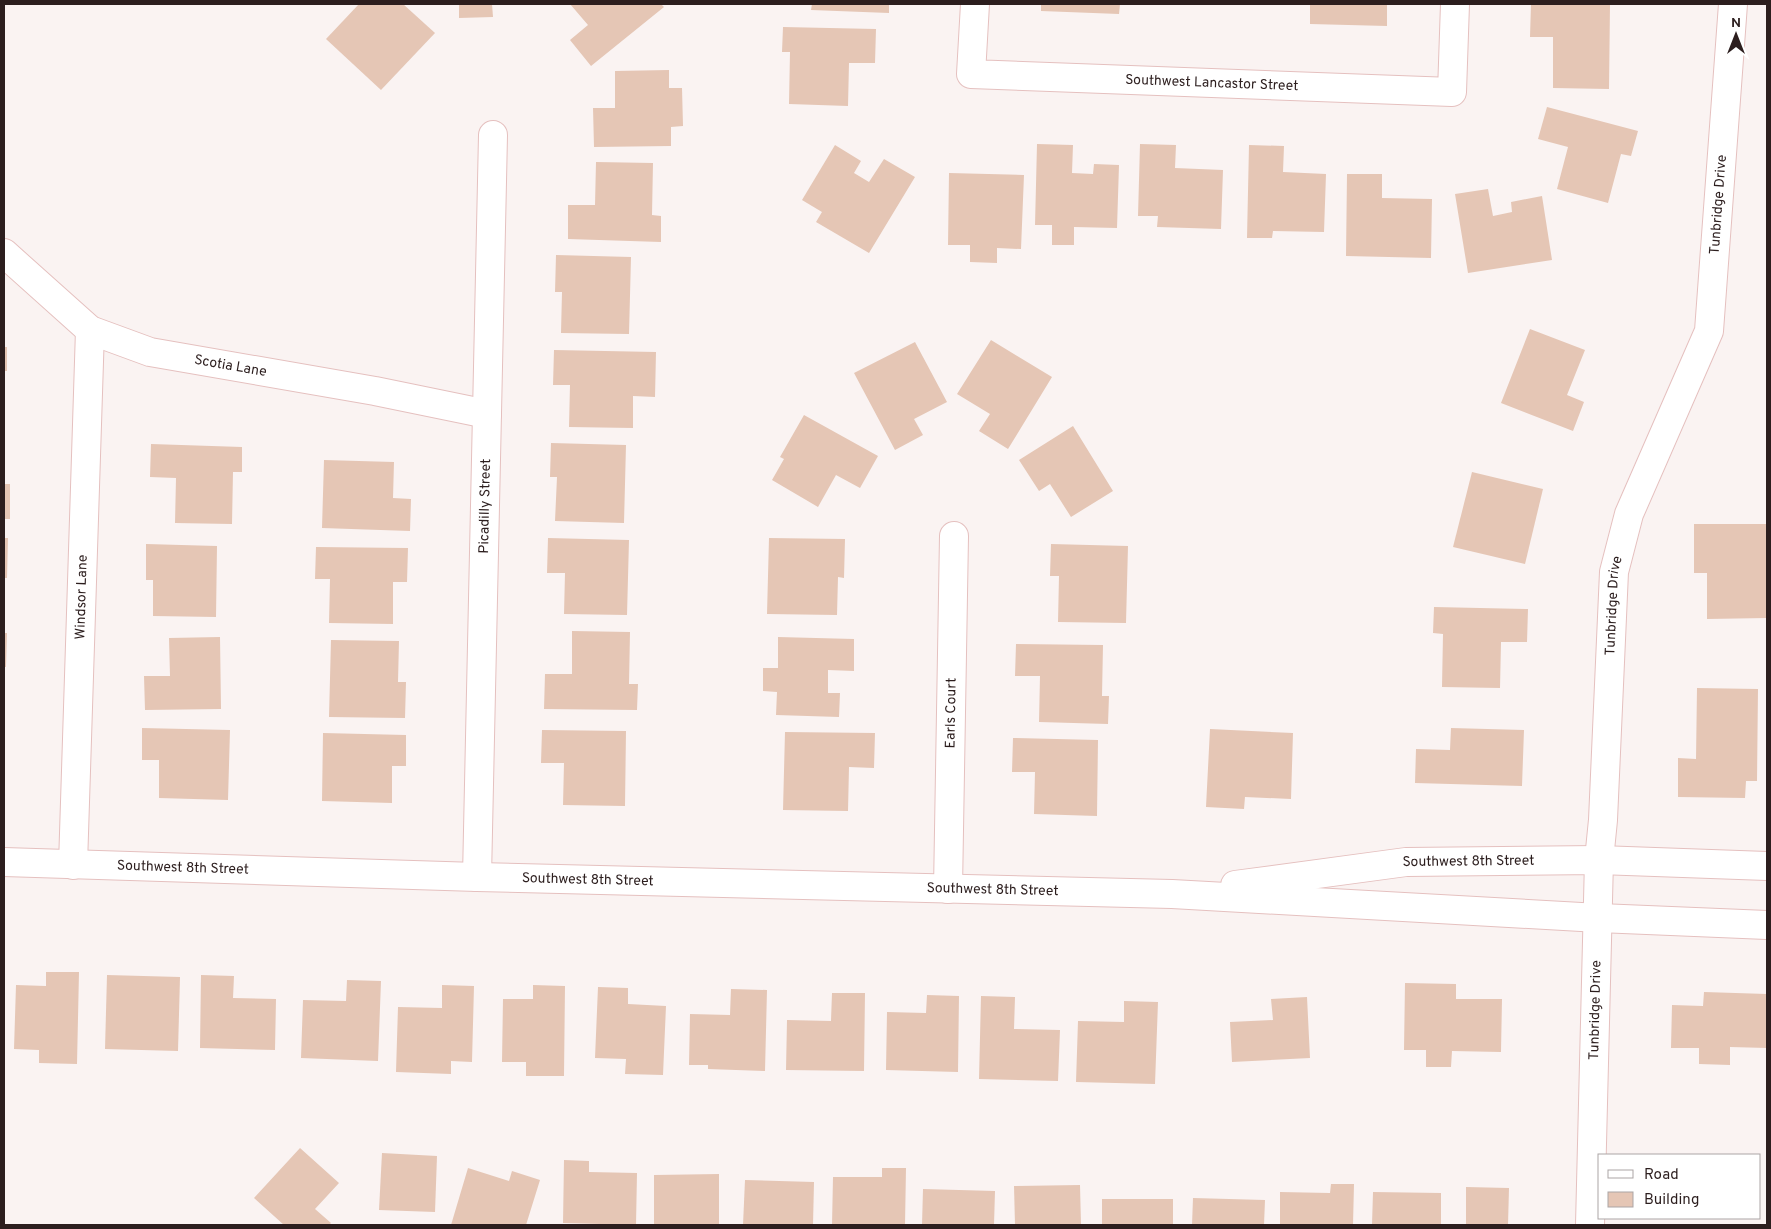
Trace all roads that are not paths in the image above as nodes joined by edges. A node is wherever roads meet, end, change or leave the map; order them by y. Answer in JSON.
{"nodes":[{"id":1,"x":975,"y":4,"type":"edge"},
{"id":2,"x":1455,"y":4,"type":"edge"},
{"id":3,"x":1733,"y":4,"type":"edge"},
{"id":4,"x":493,"y":135,"type":"dead end"},
{"id":5,"x":4,"y":253,"type":"edge"},
{"id":6,"x":90,"y":330,"type":"junction"},
{"id":7,"x":487,"y":414,"type":"junction"},
{"id":8,"x":954,"y":536,"type":"dead end"},
{"id":9,"x":1599,"y":860,"type":"junction"},
{"id":10,"x":4,"y":862,"type":"edge"},
{"id":11,"x":73,"y":865,"type":"junction"},
{"id":12,"x":1767,"y":866,"type":"edge"},
{"id":13,"x":477,"y":877,"type":"junction"},
{"id":14,"x":948,"y":889,"type":"junction"},
{"id":15,"x":1172,"y":894,"type":"junction"},
{"id":16,"x":1599,"y":918,"type":"junction"},
{"id":17,"x":1767,"y":925,"type":"edge"},
{"id":18,"x":1590,"y":1225,"type":"edge"}],
"edges":[{"from":1,"to":2,"type":"street","name":"Southwest Lancastor Street"},
{"from":3,"to":9,"type":"street","name":"Tunbridge Drive"},
{"from":4,"to":7,"type":"street","name":"Picadilly Street"},
{"from":5,"to":6,"type":"street","name":"Scotia Lane"},
{"from":6,"to":7,"type":"street","name":"Scotia Lane"},
{"from":6,"to":11,"type":"street","name":"Windsor Lane"},
{"from":7,"to":13,"type":"street","name":"Picadilly Street"},
{"from":8,"to":14,"type":"street","name":"Earls Court"},
{"from":9,"to":12,"type":"street","name":"Southwest 8th Street"},
{"from":9,"to":15,"type":"street","name":"Southwest 8th Street"},
{"from":9,"to":16,"type":"street","name":"Tunbridge Drive"},
{"from":10,"to":11,"type":"street","name":"Southwest 8th Street"},
{"from":11,"to":13,"type":"street","name":"Southwest 8th Street"},
{"from":13,"to":14,"type":"street","name":"Southwest 8th Street"},
{"from":14,"to":15,"type":"street","name":"Southwest 8th Street"},
{"from":15,"to":16,"type":"street","name":"Southwest 8th Street"},
{"from":16,"to":17,"type":"street","name":"Southwest 8th Street"},
{"from":16,"to":18,"type":"street","name":"Tunbridge Drive"}]}
